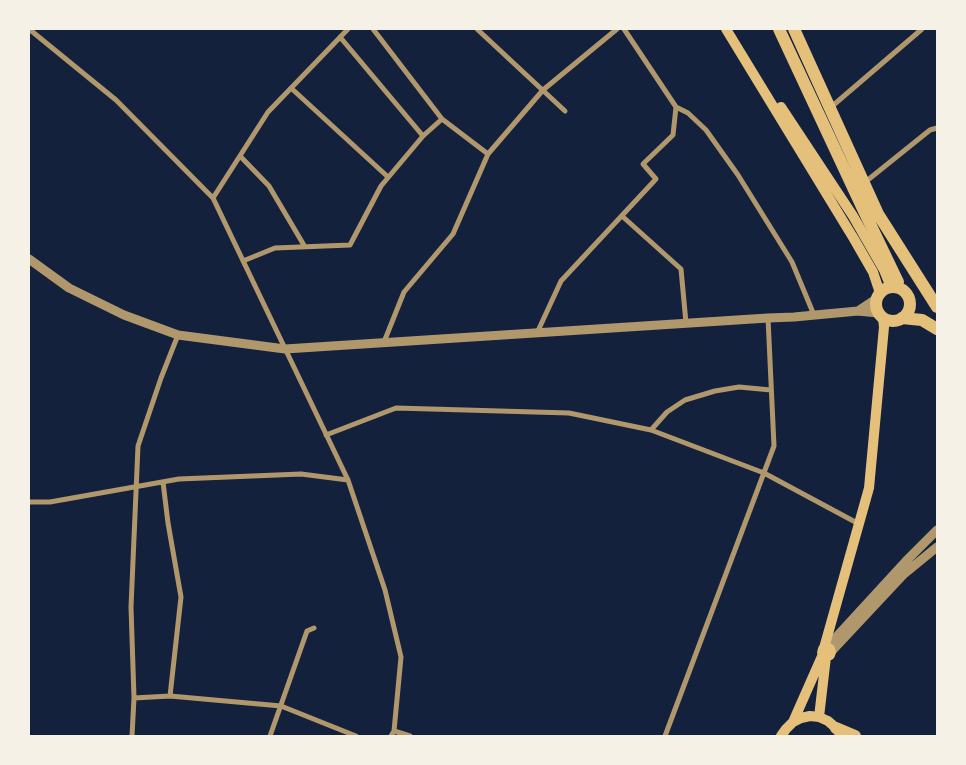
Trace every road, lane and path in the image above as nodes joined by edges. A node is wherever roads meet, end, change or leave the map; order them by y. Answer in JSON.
{"nodes":[{"id":1,"x":30,"y":29,"type":"edge"},
{"id":2,"x":348,"y":29,"type":"edge"},
{"id":3,"x":373,"y":29,"type":"edge"},
{"id":4,"x":477,"y":29,"type":"edge"},
{"id":5,"x":618,"y":29,"type":"edge"},
{"id":6,"x":624,"y":29,"type":"edge"},
{"id":7,"x":728,"y":29,"type":"edge"},
{"id":8,"x":779,"y":29,"type":"edge"},
{"id":9,"x":794,"y":29,"type":"edge"},
{"id":10,"x":922,"y":29,"type":"edge"},
{"id":11,"x":340,"y":38,"type":"junction"},
{"id":12,"x":291,"y":88,"type":"junction"},
{"id":13,"x":543,"y":90,"type":"junction"},
{"id":14,"x":676,"y":107,"type":"junction"},
{"id":15,"x":830,"y":108,"type":"junction"},
{"id":16,"x":565,"y":111,"type":"dead end"},
{"id":17,"x":442,"y":119,"type":"junction"},
{"id":18,"x":937,"y":128,"type":"edge"},
{"id":19,"x":423,"y":136,"type":"junction"},
{"id":20,"x":488,"y":154,"type":"junction"},
{"id":21,"x":240,"y":156,"type":"junction"},
{"id":22,"x":388,"y":177,"type":"junction"},
{"id":23,"x":864,"y":183,"type":"junction"},
{"id":24,"x":213,"y":198,"type":"junction"},
{"id":25,"x":622,"y":216,"type":"junction"},
{"id":26,"x":305,"y":247,"type":"junction"},
{"id":27,"x":29,"y":259,"type":"edge"},
{"id":28,"x":243,"y":260,"type":"junction"},
{"id":29,"x":890,"y":292,"type":"junction"},
{"id":30,"x":937,"y":308,"type":"edge"},
{"id":31,"x":858,"y":311,"type":"junction"},
{"id":32,"x":814,"y":315,"type":"junction"},
{"id":33,"x":881,"y":316,"type":"junction"},
{"id":34,"x":768,"y":318,"type":"junction"},
{"id":35,"x":902,"y":318,"type":"junction"},
{"id":36,"x":686,"y":323,"type":"junction"},
{"id":37,"x":937,"y":329,"type":"edge"},
{"id":38,"x":537,"y":332,"type":"junction"},
{"id":39,"x":178,"y":335,"type":"junction"},
{"id":40,"x":384,"y":342,"type":"junction"},
{"id":41,"x":285,"y":349,"type":"junction"},
{"id":42,"x":771,"y":390,"type":"junction"},
{"id":43,"x":651,"y":430,"type":"junction"},
{"id":44,"x":326,"y":435,"type":"junction"},
{"id":45,"x":764,"y":473,"type":"junction"},
{"id":46,"x":348,"y":480,"type":"junction"},
{"id":47,"x":163,"y":482,"type":"junction"},
{"id":48,"x":136,"y":487,"type":"junction"},
{"id":49,"x":29,"y":502,"type":"edge"},
{"id":50,"x":859,"y":524,"type":"junction"},
{"id":51,"x":937,"y":530,"type":"edge"},
{"id":52,"x":937,"y":547,"type":"edge"},
{"id":53,"x":314,"y":628,"type":"dead end"},
{"id":54,"x":826,"y":652,"type":"junction"},
{"id":55,"x":170,"y":696,"type":"junction"},
{"id":56,"x":134,"y":698,"type":"junction"},
{"id":57,"x":281,"y":706,"type":"junction"},
{"id":58,"x":819,"y":717,"type":"junction"},
{"id":59,"x":793,"y":722,"type":"junction"},
{"id":60,"x":839,"y":732,"type":"edge"},
{"id":61,"x":392,"y":734,"type":"edge"},
{"id":62,"x":132,"y":736,"type":"edge"},
{"id":63,"x":270,"y":736,"type":"edge"},
{"id":64,"x":356,"y":736,"type":"edge"},
{"id":65,"x":410,"y":736,"type":"edge"},
{"id":66,"x":665,"y":736,"type":"edge"},
{"id":67,"x":781,"y":736,"type":"edge"},
{"id":68,"x":855,"y":736,"type":"edge"}],
"edges":[{"from":1,"to":24,"type":"street"},
{"from":2,"to":11,"type":"street"},
{"from":3,"to":17,"type":"street"},
{"from":4,"to":13,"type":"street"},
{"from":5,"to":13,"type":"street"},
{"from":6,"to":14,"type":"street"},
{"from":7,"to":29,"type":"main road"},
{"from":8,"to":29,"type":"main road"},
{"from":9,"to":15,"type":"main road"},
{"from":10,"to":15,"type":"street"},
{"from":11,"to":12,"type":"street"},
{"from":11,"to":19,"type":"street"},
{"from":12,"to":21,"type":"street"},
{"from":12,"to":22,"type":"street"},
{"from":13,"to":16,"type":"street"},
{"from":13,"to":20,"type":"street"},
{"from":14,"to":25,"type":"street"},
{"from":14,"to":32,"type":"street"},
{"from":15,"to":23,"type":"main road"},
{"from":17,"to":19,"type":"street"},
{"from":17,"to":20,"type":"street"},
{"from":18,"to":23,"type":"street"},
{"from":19,"to":22,"type":"street"},
{"from":20,"to":40,"type":"street"},
{"from":21,"to":24,"type":"street"},
{"from":21,"to":26,"type":"street"},
{"from":22,"to":26,"type":"street"},
{"from":23,"to":30,"type":"main road"},
{"from":24,"to":28,"type":"street"},
{"from":25,"to":36,"type":"street"},
{"from":25,"to":38,"type":"street"},
{"from":26,"to":28,"type":"street"},
{"from":27,"to":39,"type":"street"},
{"from":28,"to":41,"type":"street"},
{"from":29,"to":30,"type":"main road"},
{"from":29,"to":31,"type":"street"},
{"from":29,"to":33,"type":"main road"},
{"from":29,"to":35,"type":"main road"},
{"from":31,"to":32,"type":"street"},
{"from":31,"to":33,"type":"street"},
{"from":32,"to":34,"type":"street"},
{"from":33,"to":35,"type":"main road"},
{"from":33,"to":50,"type":"main road"},
{"from":34,"to":36,"type":"street"},
{"from":34,"to":42,"type":"street"},
{"from":35,"to":37,"type":"main road"},
{"from":36,"to":38,"type":"street"},
{"from":38,"to":40,"type":"street"},
{"from":39,"to":41,"type":"street"},
{"from":39,"to":48,"type":"street"},
{"from":40,"to":41,"type":"street"},
{"from":41,"to":44,"type":"street"},
{"from":42,"to":43,"type":"street"},
{"from":42,"to":45,"type":"street"},
{"from":43,"to":44,"type":"street"},
{"from":43,"to":45,"type":"street"},
{"from":44,"to":46,"type":"street"},
{"from":45,"to":50,"type":"street"},
{"from":45,"to":66,"type":"street"},
{"from":46,"to":47,"type":"street"},
{"from":46,"to":61,"type":"street"},
{"from":47,"to":48,"type":"street"},
{"from":47,"to":55,"type":"street"},
{"from":48,"to":49,"type":"street"},
{"from":48,"to":56,"type":"street"},
{"from":50,"to":54,"type":"main road"},
{"from":51,"to":54,"type":"street"},
{"from":52,"to":54,"type":"street"},
{"from":53,"to":57,"type":"street"},
{"from":54,"to":58,"type":"main road"},
{"from":54,"to":59,"type":"main road"},
{"from":55,"to":56,"type":"street"},
{"from":55,"to":57,"type":"street"},
{"from":56,"to":62,"type":"street"},
{"from":57,"to":63,"type":"street"},
{"from":57,"to":64,"type":"street"},
{"from":58,"to":59,"type":"main road"},
{"from":58,"to":60,"type":"main road"},
{"from":59,"to":67,"type":"main road"},
{"from":60,"to":68,"type":"main road"},
{"from":61,"to":65,"type":"street"}]}
